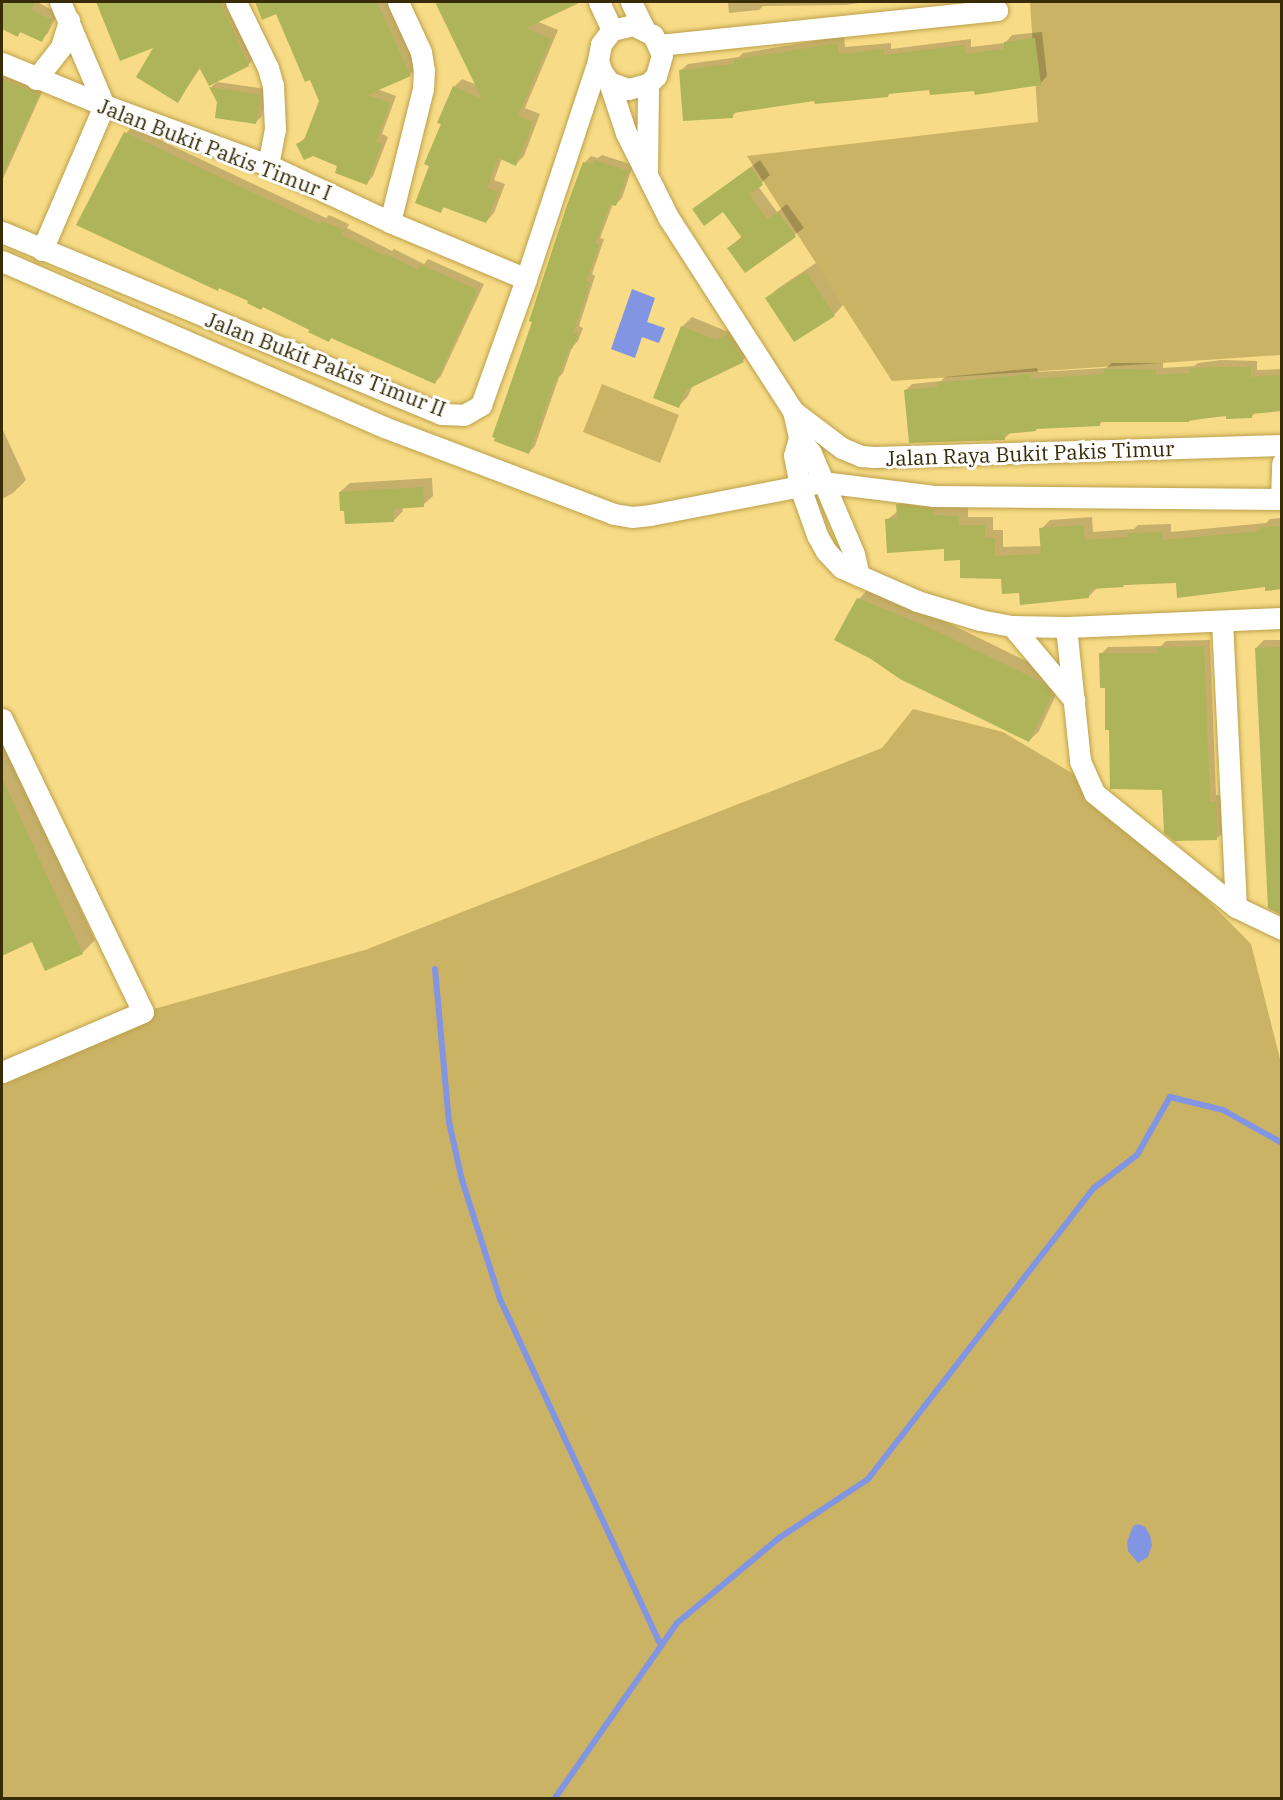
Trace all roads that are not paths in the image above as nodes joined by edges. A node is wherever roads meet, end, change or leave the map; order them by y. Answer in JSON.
{"nodes":[{"id":1,"x":236,"y":2,"type":"edge"},
{"id":2,"x":398,"y":2,"type":"edge"},
{"id":3,"x":599,"y":2,"type":"edge"},
{"id":4,"x":631,"y":2,"type":"edge"},
{"id":5,"x":997,"y":10,"type":"dead end"},
{"id":6,"x":65,"y":11,"type":"edge"},
{"id":7,"x":644,"y":29,"type":"junction"},
{"id":8,"x":612,"y":30,"type":"junction"},
{"id":9,"x":659,"y":45,"type":"junction"},
{"id":10,"x":598,"y":61,"type":"junction"},
{"id":11,"x":2,"y":63,"type":"edge"},
{"id":12,"x":36,"y":78,"type":"junction"},
{"id":13,"x":609,"y":82,"type":"junction"},
{"id":14,"x":648,"y":84,"type":"junction"},
{"id":15,"x":104,"y":105,"type":"junction"},
{"id":16,"x":268,"y":165,"type":"junction"},
{"id":17,"x":647,"y":179,"type":"junction"},
{"id":18,"x":390,"y":222,"type":"junction"},
{"id":19,"x":2,"y":232,"type":"edge"},
{"id":20,"x":42,"y":250,"type":"junction"},
{"id":21,"x":2,"y":261,"type":"edge"},
{"id":22,"x":526,"y":279,"type":"junction"},
{"id":23,"x":793,"y":411,"type":"junction"},
{"id":24,"x":799,"y":438,"type":"junction"},
{"id":25,"x":1281,"y":445,"type":"edge"},
{"id":26,"x":1281,"y":463,"type":"edge"},
{"id":27,"x":822,"y":482,"type":"junction"},
{"id":28,"x":800,"y":487,"type":"junction"},
{"id":29,"x":1281,"y":499,"type":"edge"},
{"id":30,"x":859,"y":574,"type":"junction"},
{"id":31,"x":1281,"y":618,"type":"edge"},
{"id":32,"x":1222,"y":621,"type":"junction"},
{"id":33,"x":1012,"y":626,"type":"junction"},
{"id":34,"x":1066,"y":627,"type":"junction"},
{"id":35,"x":1074,"y":700,"type":"junction"},
{"id":36,"x":2,"y":719,"type":"edge"},
{"id":37,"x":1236,"y":907,"type":"junction"},
{"id":38,"x":1281,"y":929,"type":"edge"},
{"id":39,"x":2,"y":1072,"type":"edge"}],
"edges":[{"from":1,"to":16,"type":"street"},
{"from":2,"to":18,"type":"street"},
{"from":3,"to":8,"type":"street"},
{"from":4,"to":7,"type":"street"},
{"from":5,"to":9,"type":"street"},
{"from":6,"to":12,"type":"street"},
{"from":6,"to":15,"type":"street"},
{"from":7,"to":8,"type":"street"},
{"from":7,"to":9,"type":"street"},
{"from":8,"to":10,"type":"street"},
{"from":9,"to":14,"type":"street"},
{"from":10,"to":13,"type":"street"},
{"from":10,"to":22,"type":"street","name":"Jalan Bukit Pakis Timur II"},
{"from":11,"to":12,"type":"street","name":"Jalan Bukit Pakis Timur I"},
{"from":12,"to":15,"type":"street","name":"Jalan Bukit Pakis Timur I"},
{"from":13,"to":14,"type":"street"},
{"from":13,"to":17,"type":"street","name":"Jalan Raya Bukit Pakis Timur"},
{"from":14,"to":17,"type":"street","name":"Jalan Raya Bukit Pakis Timur"},
{"from":15,"to":16,"type":"street","name":"Jalan Bukit Pakis Timur I"},
{"from":15,"to":20,"type":"street"},
{"from":16,"to":18,"type":"street","name":"Jalan Bukit Pakis Timur I"},
{"from":17,"to":23,"type":"street","name":"Jalan Raya Bukit Pakis Timur"},
{"from":18,"to":22,"type":"street","name":"Jalan Bukit Pakis Timur I"},
{"from":19,"to":20,"type":"street","name":"Jalan Bukit Pakis Timur II"},
{"from":20,"to":22,"type":"street","name":"Jalan Bukit Pakis Timur II"},
{"from":21,"to":28,"type":"street"},
{"from":23,"to":24,"type":"street","name":"Jalan Raya Bukit Pakis Timur"},
{"from":23,"to":25,"type":"street","name":"Jalan Raya Bukit Pakis Timur"},
{"from":24,"to":27,"type":"street","name":"Jalan Raya Bukit Pakis Timur"},
{"from":24,"to":28,"type":"street","name":"Jalan Raya Bukit Pakis Timur"},
{"from":26,"to":29,"type":"street"},
{"from":27,"to":28,"type":"street"},
{"from":27,"to":29,"type":"street"},
{"from":27,"to":30,"type":"street","name":"Jalan Raya Bukit Pakis Timur"},
{"from":28,"to":30,"type":"street","name":"Jalan Raya Bukit Pakis Timur"},
{"from":30,"to":33,"type":"street","name":"Jalan Raya Bukit Pakis Timur"},
{"from":31,"to":32,"type":"street","name":"Jalan Raya Bukit Pakis Timur"},
{"from":32,"to":34,"type":"street","name":"Jalan Raya Bukit Pakis Timur"},
{"from":32,"to":37,"type":"street"},
{"from":33,"to":34,"type":"street","name":"Jalan Raya Bukit Pakis Timur"},
{"from":33,"to":35,"type":"street"},
{"from":34,"to":35,"type":"street"},
{"from":35,"to":37,"type":"street"},
{"from":36,"to":39,"type":"street"},
{"from":37,"to":38,"type":"street"}]}
